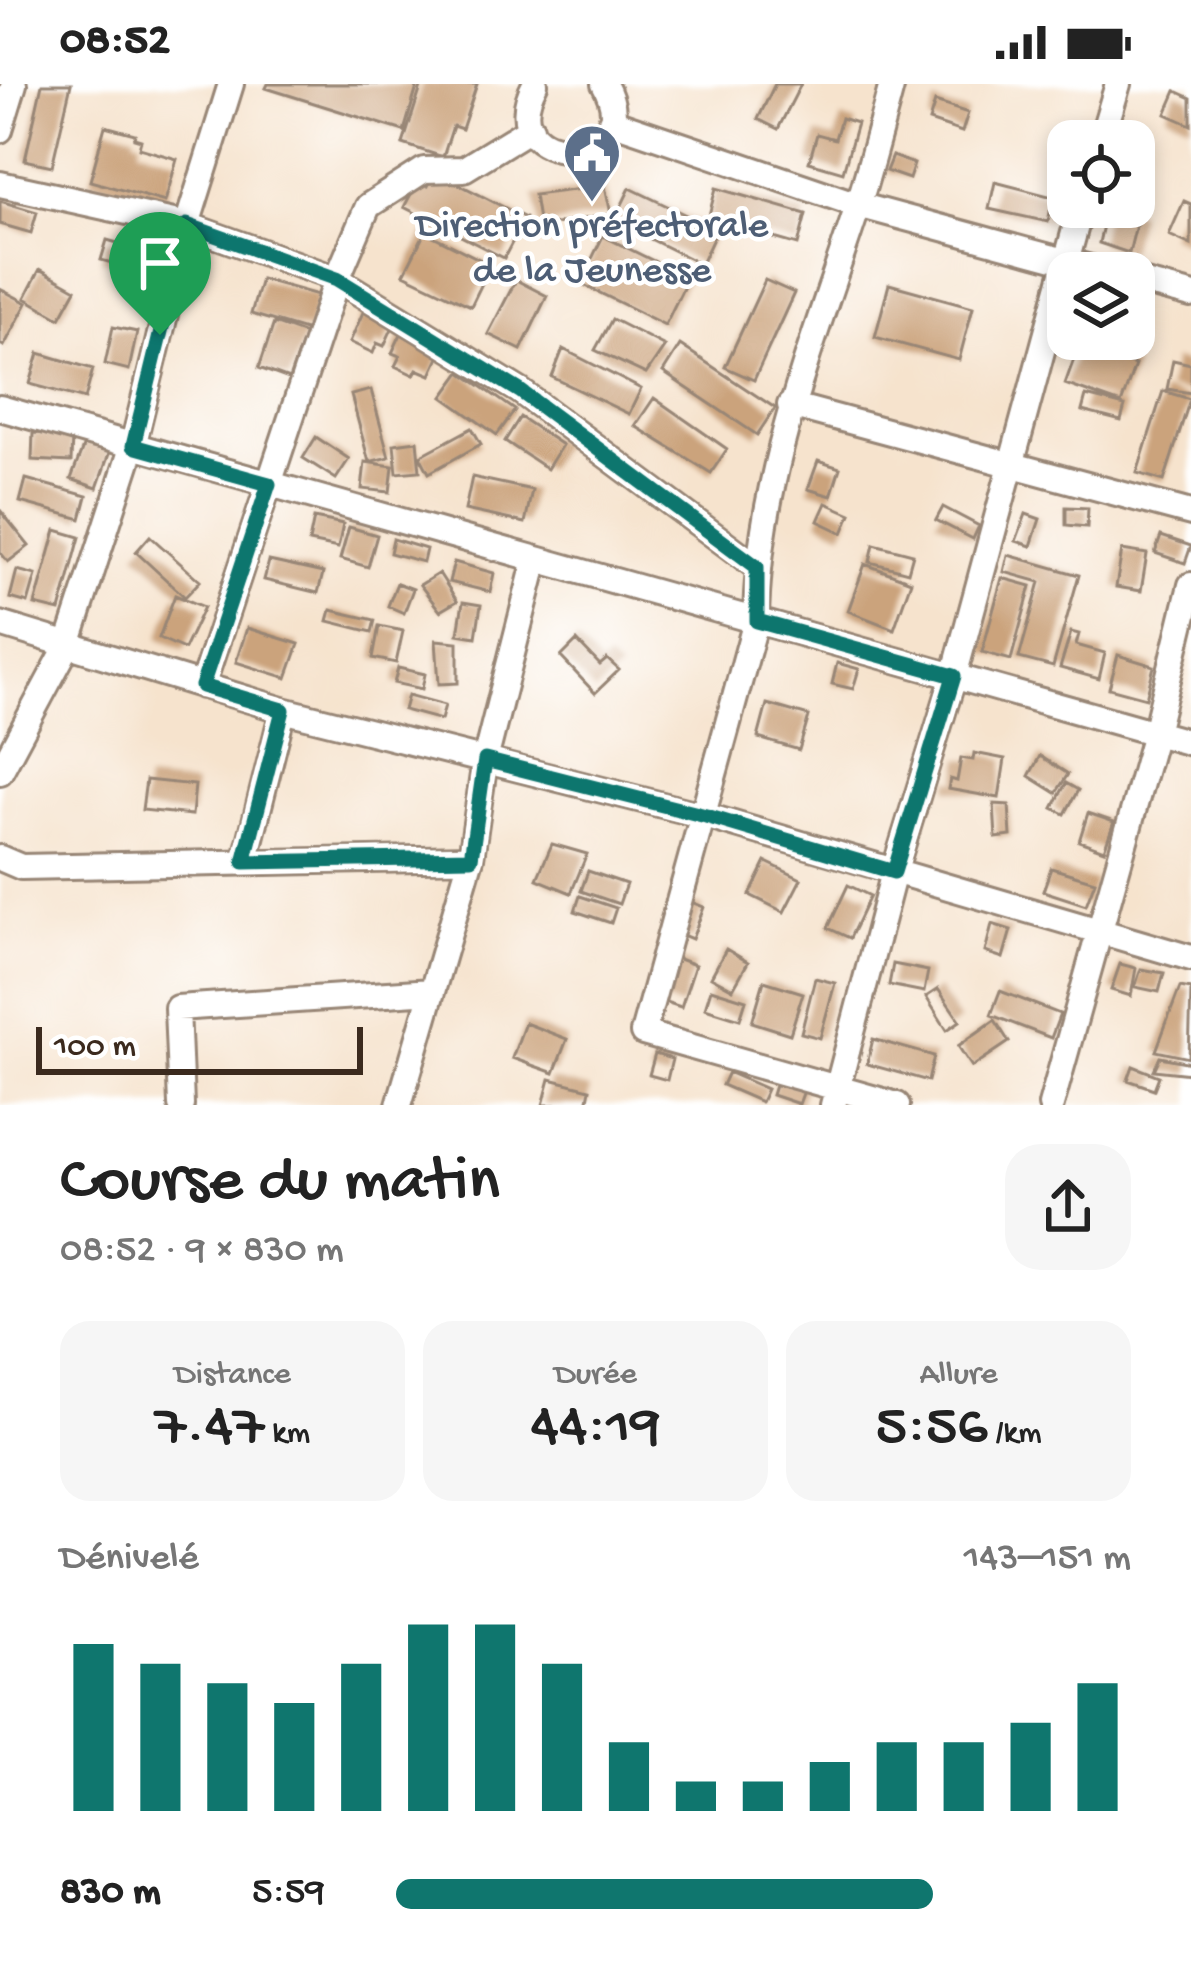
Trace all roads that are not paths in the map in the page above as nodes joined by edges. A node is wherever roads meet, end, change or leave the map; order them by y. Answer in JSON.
{"nodes":[{"id":1,"x":14,"y":84,"type":"edge"},
{"id":2,"x":231,"y":84,"type":"edge"},
{"id":3,"x":535,"y":84,"type":"edge"},
{"id":4,"x":604,"y":84,"type":"edge"},
{"id":5,"x":892,"y":84,"type":"edge"},
{"id":6,"x":1118,"y":84,"type":"edge"},
{"id":7,"x":1107,"y":120,"type":"edge"},
{"id":8,"x":611,"y":121,"type":"junction"},
{"id":9,"x":531,"y":128,"type":"junction"},
{"id":10,"x":0,"y":130,"type":"edge"},
{"id":11,"x":0,"y":184,"type":"edge"},
{"id":12,"x":858,"y":205,"type":"junction"},
{"id":13,"x":187,"y":225,"type":"junction"},
{"id":14,"x":1047,"y":256,"type":"edge"},
{"id":15,"x":337,"y":279,"type":"junction"},
{"id":16,"x":1155,"y":286,"type":"edge"},
{"id":17,"x":1191,"y":295,"type":"edge"},
{"id":18,"x":1047,"y":330,"type":"edge"},
{"id":19,"x":790,"y":405,"type":"junction"},
{"id":20,"x":0,"y":408,"type":"edge"},
{"id":21,"x":133,"y":446,"type":"junction"},
{"id":22,"x":1012,"y":463,"type":"junction"},
{"id":23,"x":269,"y":484,"type":"junction"},
{"id":24,"x":1191,"y":513,"type":"edge"},
{"id":25,"x":536,"y":559,"type":"junction"},
{"id":26,"x":757,"y":567,"type":"junction"},
{"id":27,"x":1191,"y":585,"type":"edge"},
{"id":28,"x":757,"y":621,"type":"junction"},
{"id":29,"x":0,"y":623,"type":"edge"},
{"id":30,"x":68,"y":645,"type":"junction"},
{"id":31,"x":954,"y":676,"type":"junction"},
{"id":32,"x":202,"y":686,"type":"junction"},
{"id":33,"x":283,"y":710,"type":"junction"},
{"id":34,"x":1155,"y":733,"type":"junction"},
{"id":35,"x":1191,"y":743,"type":"edge"},
{"id":36,"x":485,"y":760,"type":"junction"},
{"id":37,"x":0,"y":772,"type":"edge"},
{"id":38,"x":706,"y":816,"type":"junction"},
{"id":39,"x":0,"y":858,"type":"edge"},
{"id":40,"x":471,"y":858,"type":"junction"},
{"id":41,"x":244,"y":862,"type":"junction"},
{"id":42,"x":894,"y":872,"type":"junction"},
{"id":43,"x":1098,"y":932,"type":"junction"},
{"id":44,"x":1191,"y":958,"type":"edge"},
{"id":45,"x":432,"y":991,"type":"junction"},
{"id":46,"x":836,"y":1097,"type":"edge"},
{"id":47,"x":181,"y":1105,"type":"edge"},
{"id":48,"x":399,"y":1105,"type":"edge"},
{"id":49,"x":897,"y":1105,"type":"edge"},
{"id":50,"x":1051,"y":1105,"type":"edge"}],
"edges":[{"from":1,"to":10,"type":"street"},
{"from":2,"to":13,"type":"street"},
{"from":3,"to":9,"type":"street"},
{"from":4,"to":8,"type":"street"},
{"from":5,"to":12,"type":"street"},
{"from":6,"to":7,"type":"street"},
{"from":8,"to":9,"type":"street"},
{"from":8,"to":12,"type":"street"},
{"from":9,"to":15,"type":"street"},
{"from":11,"to":13,"type":"street"},
{"from":12,"to":14,"type":"street"},
{"from":12,"to":19,"type":"street"},
{"from":13,"to":15,"type":"street"},
{"from":13,"to":21,"type":"street"},
{"from":15,"to":23,"type":"street"},
{"from":15,"to":26,"type":"street"},
{"from":16,"to":17,"type":"street"},
{"from":18,"to":22,"type":"street"},
{"from":19,"to":22,"type":"street"},
{"from":19,"to":26,"type":"street"},
{"from":20,"to":21,"type":"street"},
{"from":21,"to":23,"type":"street"},
{"from":21,"to":30,"type":"street"},
{"from":22,"to":24,"type":"street"},
{"from":22,"to":31,"type":"street"},
{"from":23,"to":25,"type":"street"},
{"from":23,"to":32,"type":"street"},
{"from":25,"to":28,"type":"street"},
{"from":25,"to":36,"type":"street"},
{"from":26,"to":28,"type":"street"},
{"from":27,"to":34,"type":"street"},
{"from":28,"to":31,"type":"street"},
{"from":28,"to":38,"type":"street"},
{"from":29,"to":30,"type":"street"},
{"from":30,"to":32,"type":"street"},
{"from":30,"to":37,"type":"street"},
{"from":31,"to":34,"type":"street"},
{"from":31,"to":42,"type":"street"},
{"from":32,"to":33,"type":"street"},
{"from":33,"to":36,"type":"street"},
{"from":33,"to":41,"type":"street"},
{"from":34,"to":35,"type":"street"},
{"from":34,"to":43,"type":"street"},
{"from":36,"to":38,"type":"street"},
{"from":36,"to":40,"type":"street"},
{"from":38,"to":42,"type":"street"},
{"from":38,"to":46,"type":"street"},
{"from":39,"to":41,"type":"street"},
{"from":40,"to":41,"type":"street"},
{"from":40,"to":45,"type":"street"},
{"from":42,"to":43,"type":"street"},
{"from":42,"to":46,"type":"street"},
{"from":43,"to":44,"type":"street"},
{"from":43,"to":50,"type":"street"},
{"from":45,"to":47,"type":"street"},
{"from":45,"to":48,"type":"street"},
{"from":46,"to":49,"type":"street"}]}
